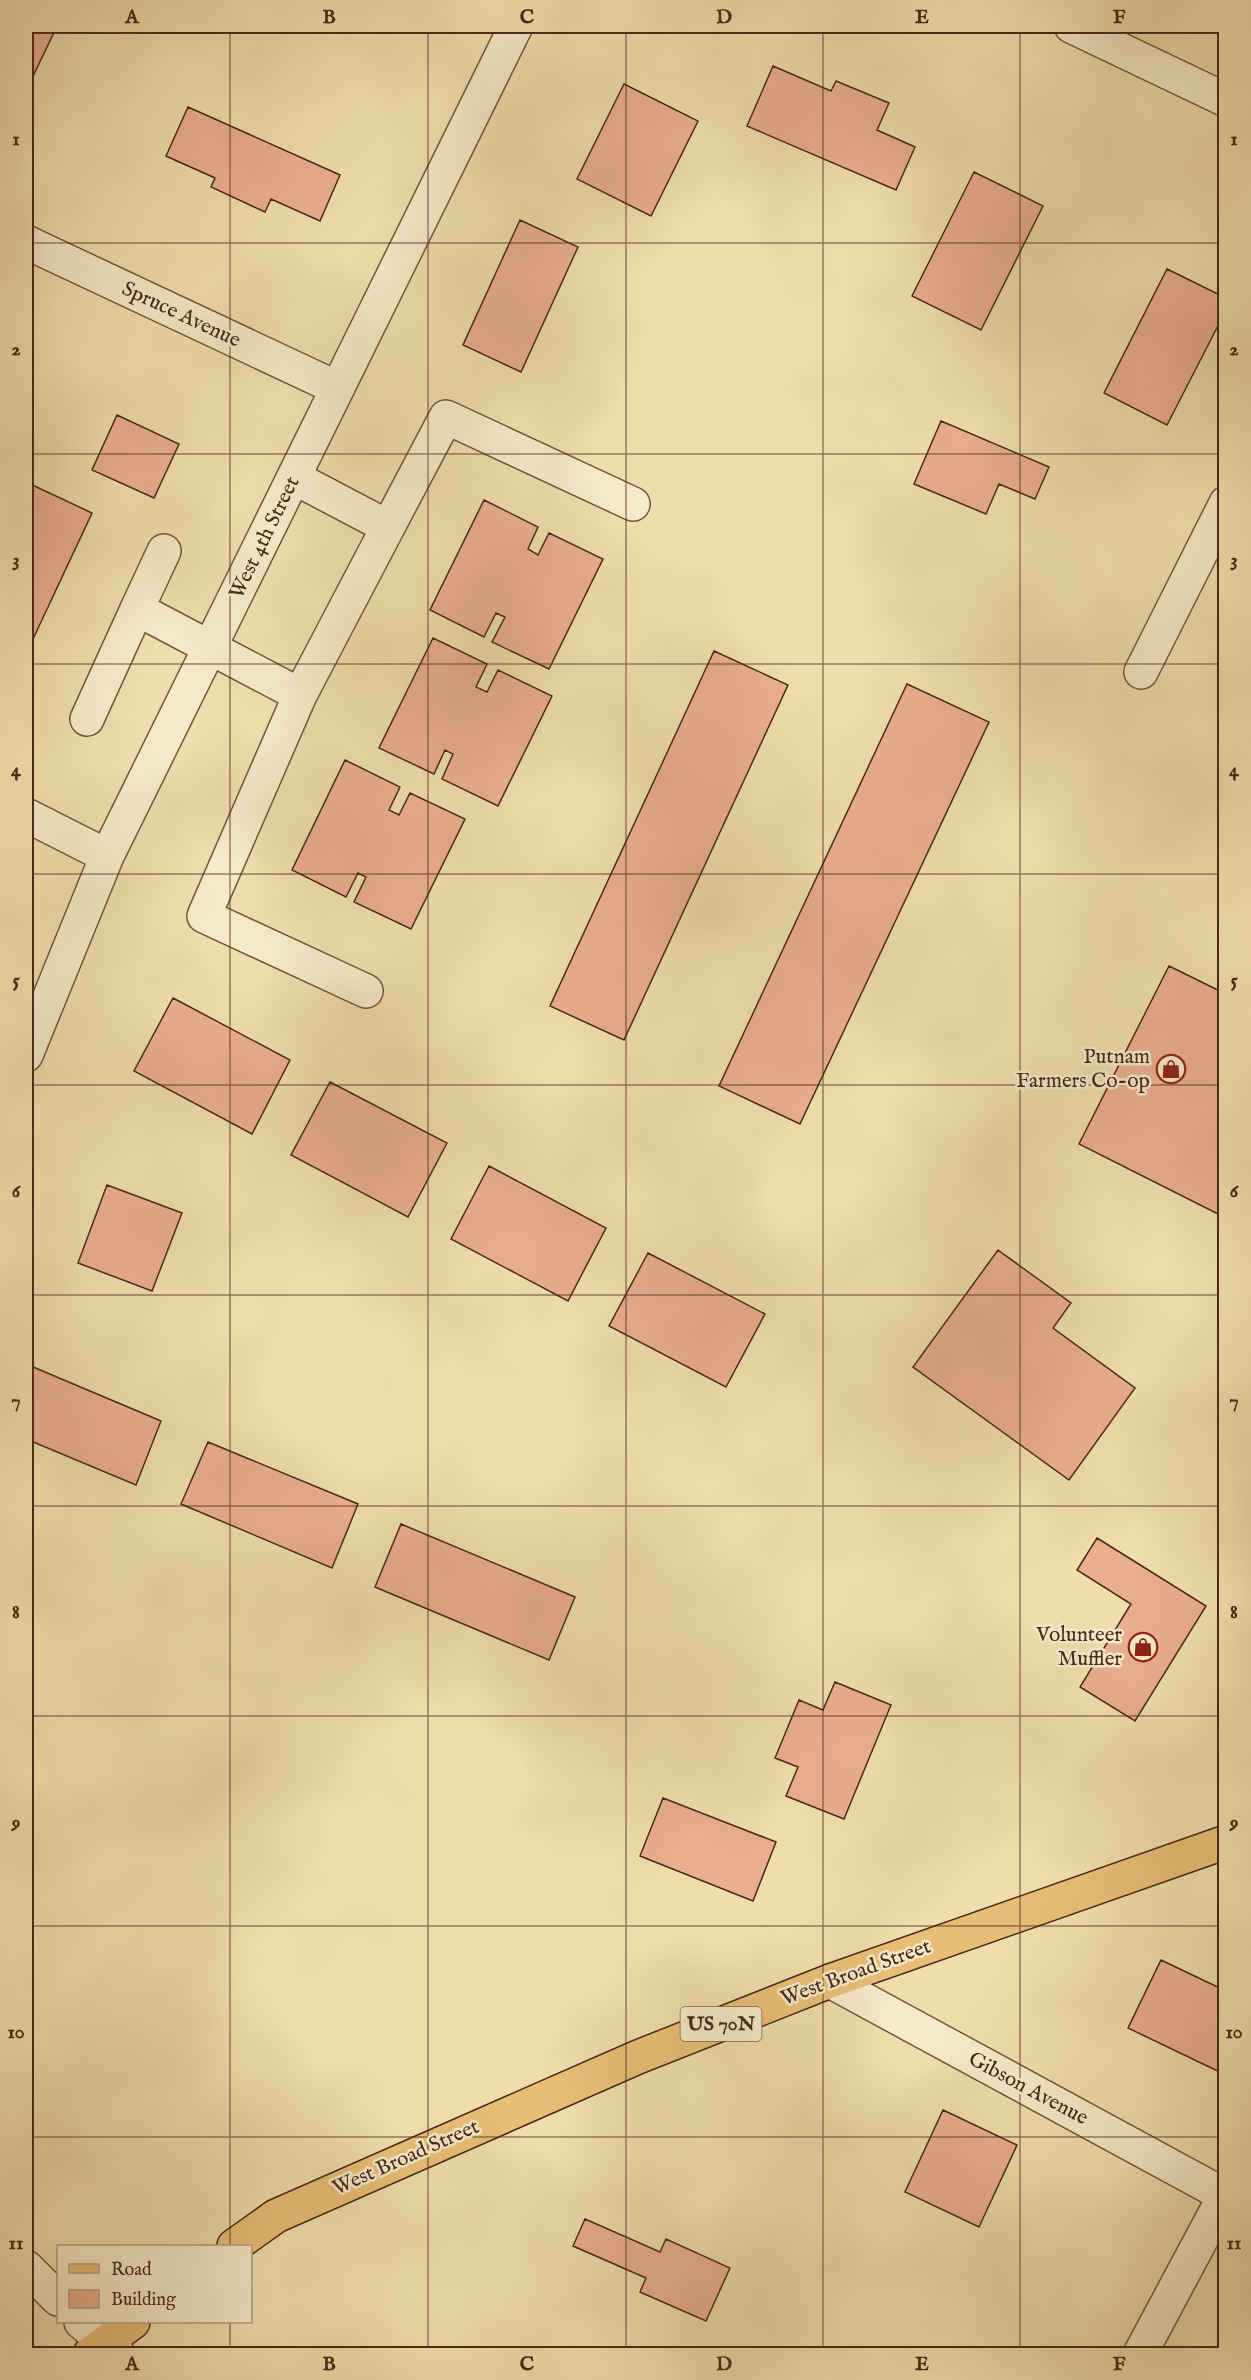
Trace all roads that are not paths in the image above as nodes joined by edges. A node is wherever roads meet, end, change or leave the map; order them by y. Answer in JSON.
{"nodes":[{"id":1,"x":516,"y":26,"type":"edge"},
{"id":2,"x":1071,"y":26,"type":"edge"},
{"id":3,"x":1226,"y":100,"type":"edge"},
{"id":4,"x":26,"y":242,"type":"edge"},
{"id":5,"x":337,"y":388,"type":"junction"},
{"id":6,"x":295,"y":478,"type":"junction"},
{"id":7,"x":1226,"y":502,"type":"edge"},
{"id":8,"x":633,"y":504,"type":"dead end"},
{"id":9,"x":388,"y":526,"type":"junction"},
{"id":10,"x":164,"y":551,"type":"dead end"},
{"id":11,"x":137,"y":609,"type":"junction"},
{"id":12,"x":210,"y":647,"type":"junction"},
{"id":13,"x":1141,"y":672,"type":"dead end"},
{"id":14,"x":300,"y":695,"type":"junction"},
{"id":15,"x":87,"y":719,"type":"dead end"},
{"id":16,"x":26,"y":815,"type":"edge"},
{"id":17,"x":107,"y":856,"type":"junction"},
{"id":18,"x":366,"y":991,"type":"dead end"},
{"id":19,"x":26,"y":1055,"type":"edge"},
{"id":20,"x":1226,"y":1842,"type":"edge"},
{"id":21,"x":830,"y":1981,"type":"junction"},
{"id":22,"x":1225,"y":2196,"type":"edge"},
{"id":23,"x":237,"y":2245,"type":"edge"},
{"id":24,"x":26,"y":2267,"type":"edge"},
{"id":25,"x":57,"y":2298,"type":"edge"},
{"id":26,"x":131,"y":2323,"type":"edge"},
{"id":27,"x":98,"y":2343,"type":"edge"},
{"id":28,"x":1140,"y":2355,"type":"edge"}],
"edges":[{"from":1,"to":5,"type":"street","name":"West 4th Street"},
{"from":2,"to":3,"type":"street"},
{"from":4,"to":5,"type":"street","name":"Spruce Avenue"},
{"from":5,"to":6,"type":"street","name":"West 4th Street"},
{"from":6,"to":9,"type":"street"},
{"from":6,"to":12,"type":"street","name":"West 4th Street"},
{"from":7,"to":13,"type":"street"},
{"from":8,"to":9,"type":"street"},
{"from":9,"to":14,"type":"street"},
{"from":10,"to":11,"type":"street"},
{"from":11,"to":12,"type":"street"},
{"from":11,"to":15,"type":"street"},
{"from":12,"to":14,"type":"street"},
{"from":12,"to":17,"type":"street","name":"West 4th Street"},
{"from":14,"to":18,"type":"street"},
{"from":16,"to":17,"type":"street"},
{"from":17,"to":19,"type":"street","name":"West 4th Street"},
{"from":20,"to":21,"type":"main road","name":"West Broad Street","number":"US 70N"},
{"from":21,"to":22,"type":"street","name":"Gibson Avenue"},
{"from":21,"to":23,"type":"main road","name":"West Broad Street","number":"US 70N"},
{"from":22,"to":28,"type":"street"},
{"from":24,"to":25,"type":"street"},
{"from":26,"to":27,"type":"main road"}]}
